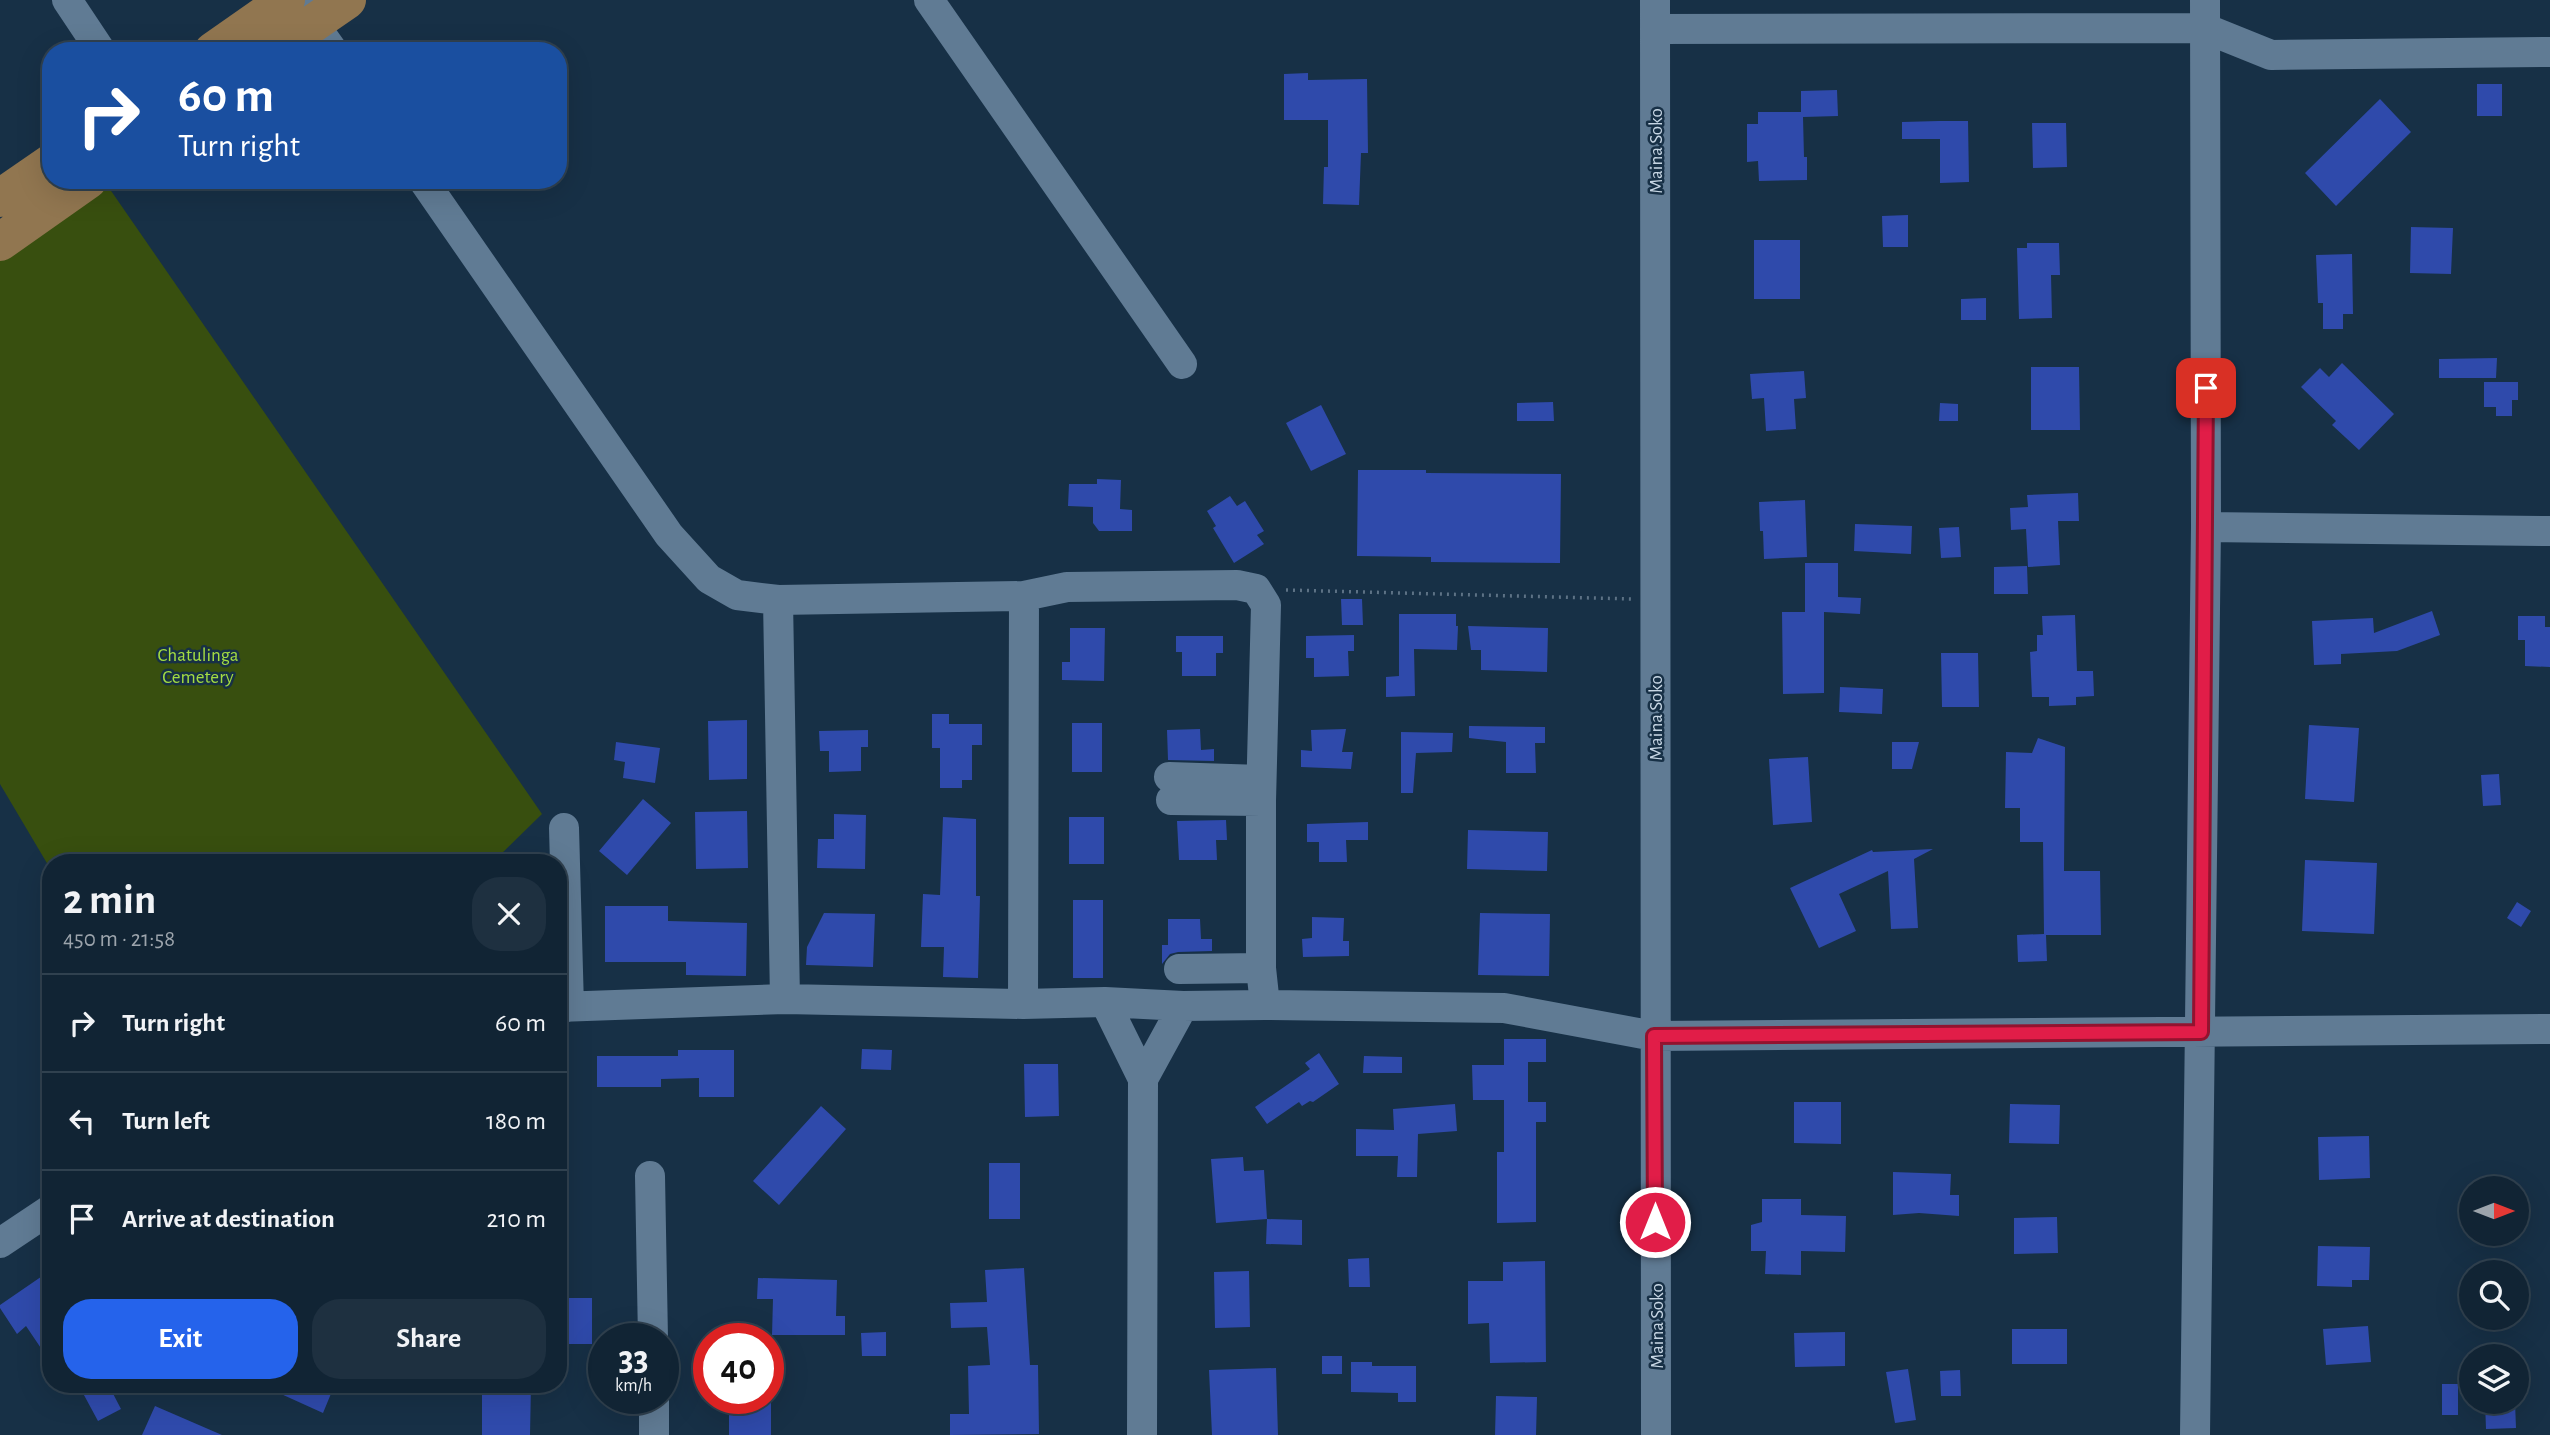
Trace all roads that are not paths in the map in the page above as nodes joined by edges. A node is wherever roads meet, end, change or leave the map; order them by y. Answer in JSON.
{"nodes":[{"id":1,"x":67,"y":0,"type":"edge"},
{"id":2,"x":347,"y":0,"type":"edge"},
{"id":3,"x":929,"y":0,"type":"edge"},
{"id":4,"x":1655,"y":14,"type":"edge"},
{"id":5,"x":2205,"y":14,"type":"edge"},
{"id":6,"x":307,"y":18,"type":"edge"},
{"id":7,"x":95,"y":42,"type":"edge"},
{"id":8,"x":239,"y":42,"type":"edge"},
{"id":9,"x":282,"y":42,"type":"edge"},
{"id":10,"x":2550,"y":52,"type":"edge"},
{"id":11,"x":42,"y":169,"type":"edge"},
{"id":12,"x":75,"y":189,"type":"edge"},
{"id":13,"x":429,"y":189,"type":"edge"},
{"id":14,"x":0,"y":198,"type":"edge"},
{"id":15,"x":0,"y":242,"type":"edge"},
{"id":16,"x":1182,"y":364,"type":"dead end"},
{"id":17,"x":2206,"y":527,"type":"junction"},
{"id":18,"x":2550,"y":531,"type":"edge"},
{"id":19,"x":1024,"y":596,"type":"junction"},
{"id":20,"x":778,"y":600,"type":"junction"},
{"id":21,"x":1170,"y":789,"type":"dead end"},
{"id":22,"x":1261,"y":791,"type":"junction"},
{"id":23,"x":564,"y":828,"type":"dead end"},
{"id":24,"x":564,"y":854,"type":"edge"},
{"id":25,"x":1261,"y":968,"type":"junction"},
{"id":26,"x":1179,"y":969,"type":"dead end"},
{"id":27,"x":785,"y":999,"type":"junction"},
{"id":28,"x":1105,"y":1002,"type":"junction"},
{"id":29,"x":1023,"y":1004,"type":"junction"},
{"id":30,"x":1265,"y":1005,"type":"junction"},
{"id":31,"x":1183,"y":1006,"type":"junction"},
{"id":32,"x":567,"y":1007,"type":"edge"},
{"id":33,"x":2550,"y":1030,"type":"edge"},
{"id":34,"x":2201,"y":1032,"type":"junction"},
{"id":35,"x":1654,"y":1036,"type":"junction"},
{"id":36,"x":1143,"y":1079,"type":"junction"},
{"id":37,"x":650,"y":1176,"type":"dead end"},
{"id":38,"x":42,"y":1215,"type":"edge"},
{"id":39,"x":0,"y":1243,"type":"edge"},
{"id":40,"x":653,"y":1323,"type":"edge"},
{"id":41,"x":654,"y":1414,"type":"edge"},
{"id":42,"x":654,"y":1435,"type":"edge"},
{"id":43,"x":1142,"y":1435,"type":"edge"},
{"id":44,"x":1656,"y":1435,"type":"edge"},
{"id":45,"x":2195,"y":1435,"type":"edge"}],
"edges":[{"from":1,"to":7,"type":"street"},
{"from":2,"to":6,"type":"main road"},
{"from":3,"to":16,"type":"street"},
{"from":4,"to":5,"type":"street"},
{"from":4,"to":35,"type":"street","name":"Maina Soko"},
{"from":5,"to":10,"type":"street"},
{"from":5,"to":17,"type":"street"},
{"from":6,"to":8,"type":"main road"},
{"from":6,"to":9,"type":"main road"},
{"from":11,"to":14,"type":"main road"},
{"from":12,"to":15,"type":"main road"},
{"from":13,"to":20,"type":"street"},
{"from":17,"to":18,"type":"street"},
{"from":17,"to":34,"type":"street"},
{"from":19,"to":20,"type":"street"},
{"from":19,"to":22,"type":"street"},
{"from":19,"to":29,"type":"street"},
{"from":20,"to":27,"type":"street"},
{"from":21,"to":22,"type":"street"},
{"from":22,"to":25,"type":"street"},
{"from":23,"to":24,"type":"street"},
{"from":25,"to":26,"type":"street"},
{"from":25,"to":30,"type":"street"},
{"from":27,"to":29,"type":"street"},
{"from":27,"to":32,"type":"street"},
{"from":28,"to":29,"type":"street"},
{"from":28,"to":31,"type":"street"},
{"from":28,"to":36,"type":"street"},
{"from":30,"to":31,"type":"street"},
{"from":30,"to":35,"type":"street"},
{"from":31,"to":36,"type":"street"},
{"from":33,"to":34,"type":"street"},
{"from":34,"to":35,"type":"street"},
{"from":34,"to":45,"type":"street"},
{"from":35,"to":44,"type":"street","name":"Maina Soko"},
{"from":36,"to":43,"type":"street"},
{"from":37,"to":40,"type":"street"},
{"from":38,"to":39,"type":"street"},
{"from":41,"to":42,"type":"street"}]}
